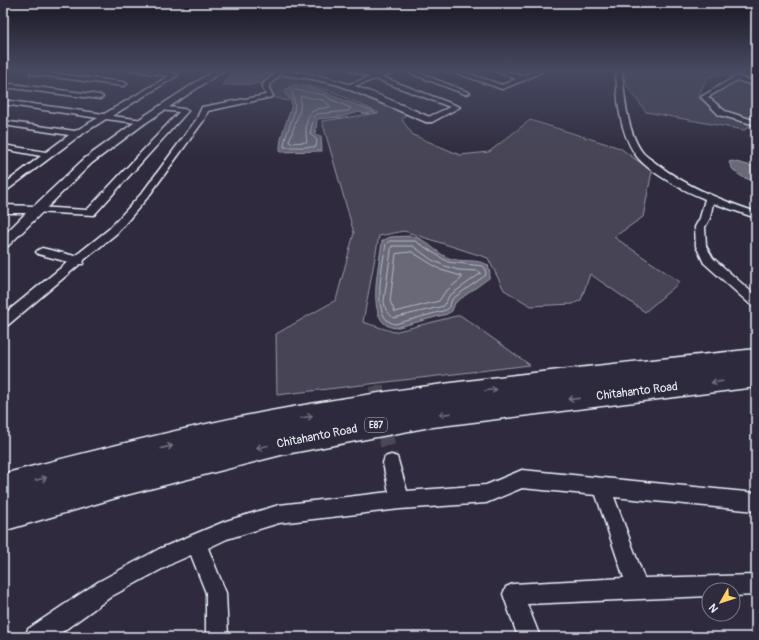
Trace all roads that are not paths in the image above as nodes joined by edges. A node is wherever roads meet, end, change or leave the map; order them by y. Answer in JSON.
{"nodes":[{"id":1,"x":95,"y":100,"type":"edge"},
{"id":2,"x":132,"y":100,"type":"edge"},
{"id":3,"x":175,"y":100,"type":"edge"},
{"id":4,"x":249,"y":100,"type":"edge"},
{"id":5,"x":382,"y":100,"type":"edge"},
{"id":6,"x":436,"y":100,"type":"edge"},
{"id":7,"x":452,"y":100,"type":"edge"},
{"id":8,"x":622,"y":100,"type":"edge"},
{"id":9,"x":707,"y":100,"type":"edge"},
{"id":10,"x":3,"y":102,"type":"edge"},
{"id":11,"x":444,"y":103,"type":"junction"},
{"id":12,"x":29,"y":106,"type":"junction"},
{"id":13,"x":163,"y":108,"type":"junction"},
{"id":14,"x":72,"y":112,"type":"junction"},
{"id":15,"x":10,"y":115,"type":"edge"},
{"id":16,"x":104,"y":116,"type":"junction"},
{"id":17,"x":429,"y":120,"type":"joint"},
{"id":18,"x":141,"y":122,"type":"junction"},
{"id":19,"x":3,"y":123,"type":"edge"},
{"id":20,"x":756,"y":123,"type":"edge"},
{"id":21,"x":76,"y":134,"type":"junction"},
{"id":22,"x":3,"y":147,"type":"edge"},
{"id":23,"x":47,"y":155,"type":"junction"},
{"id":24,"x":3,"y":176,"type":"edge"},
{"id":25,"x":17,"y":178,"type":"junction"},
{"id":26,"x":3,"y":189,"type":"edge"},
{"id":27,"x":710,"y":197,"type":"junction"},
{"id":28,"x":3,"y":209,"type":"edge"},
{"id":29,"x":36,"y":210,"type":"junction"},
{"id":30,"x":756,"y":215,"type":"edge"},
{"id":31,"x":3,"y":243,"type":"edge"},
{"id":32,"x":42,"y":252,"type":"dead end"},
{"id":33,"x":79,"y":261,"type":"junction"},
{"id":34,"x":756,"y":304,"type":"edge"},
{"id":35,"x":3,"y":322,"type":"edge"},
{"id":36,"x":756,"y":359,"type":"edge"},
{"id":37,"x":756,"y":377,"type":"edge"},
{"id":38,"x":391,"y":463,"type":"tunnel mouth"},
{"id":39,"x":602,"y":488,"type":"junction"},
{"id":40,"x":3,"y":489,"type":"edge"},
{"id":41,"x":400,"y":500,"type":"junction"},
{"id":42,"x":756,"y":502,"type":"edge"},
{"id":43,"x":3,"y":515,"type":"edge"},
{"id":44,"x":196,"y":543,"type":"junction"},
{"id":45,"x":756,"y":585,"type":"edge"},
{"id":46,"x":638,"y":588,"type":"junction"},
{"id":47,"x":36,"y":637,"type":"edge"},
{"id":48,"x":217,"y":637,"type":"edge"},
{"id":49,"x":529,"y":637,"type":"edge"}],
"edges":[{"from":1,"to":14,"type":"street"},
{"from":2,"to":16,"type":"street"},
{"from":3,"to":13,"type":"street"},
{"from":4,"to":33,"type":"street"},
{"from":5,"to":17,"type":"street"},
{"from":6,"to":11,"type":"street"},
{"from":7,"to":11,"type":"street"},
{"from":8,"to":27,"type":"street"},
{"from":9,"to":20,"type":"street"},
{"from":10,"to":12,"type":"street"},
{"from":11,"to":17,"type":"street"},
{"from":12,"to":14,"type":"street"},
{"from":12,"to":15,"type":"street"},
{"from":13,"to":18,"type":"street"},
{"from":13,"to":29,"type":"street"},
{"from":14,"to":16,"type":"street"},
{"from":16,"to":18,"type":"street"},
{"from":16,"to":21,"type":"street"},
{"from":18,"to":29,"type":"street"},
{"from":19,"to":21,"type":"street"},
{"from":21,"to":23,"type":"street"},
{"from":22,"to":23,"type":"street"},
{"from":23,"to":25,"type":"street"},
{"from":24,"to":25,"type":"street"},
{"from":25,"to":26,"type":"street"},
{"from":27,"to":30,"type":"street"},
{"from":27,"to":34,"type":"street"},
{"from":28,"to":29,"type":"street"},
{"from":29,"to":31,"type":"street"},
{"from":32,"to":33,"type":"street"},
{"from":33,"to":35,"type":"street"},
{"from":40,"to":36,"type":"highway","name":"Chitahanto Road","number":"E87","one_way":true},
{"from":37,"to":43,"type":"highway","name":"Chitahanto Road","number":"E87","one_way":true},
{"from":38,"to":41,"type":"street"},
{"from":39,"to":41,"type":"street"},
{"from":39,"to":42,"type":"street"},
{"from":39,"to":46,"type":"street"},
{"from":41,"to":44,"type":"street"},
{"from":44,"to":47,"type":"street"},
{"from":44,"to":48,"type":"street"},
{"from":45,"to":46,"type":"street"},
{"from":46,"to":49,"type":"street"}]}
